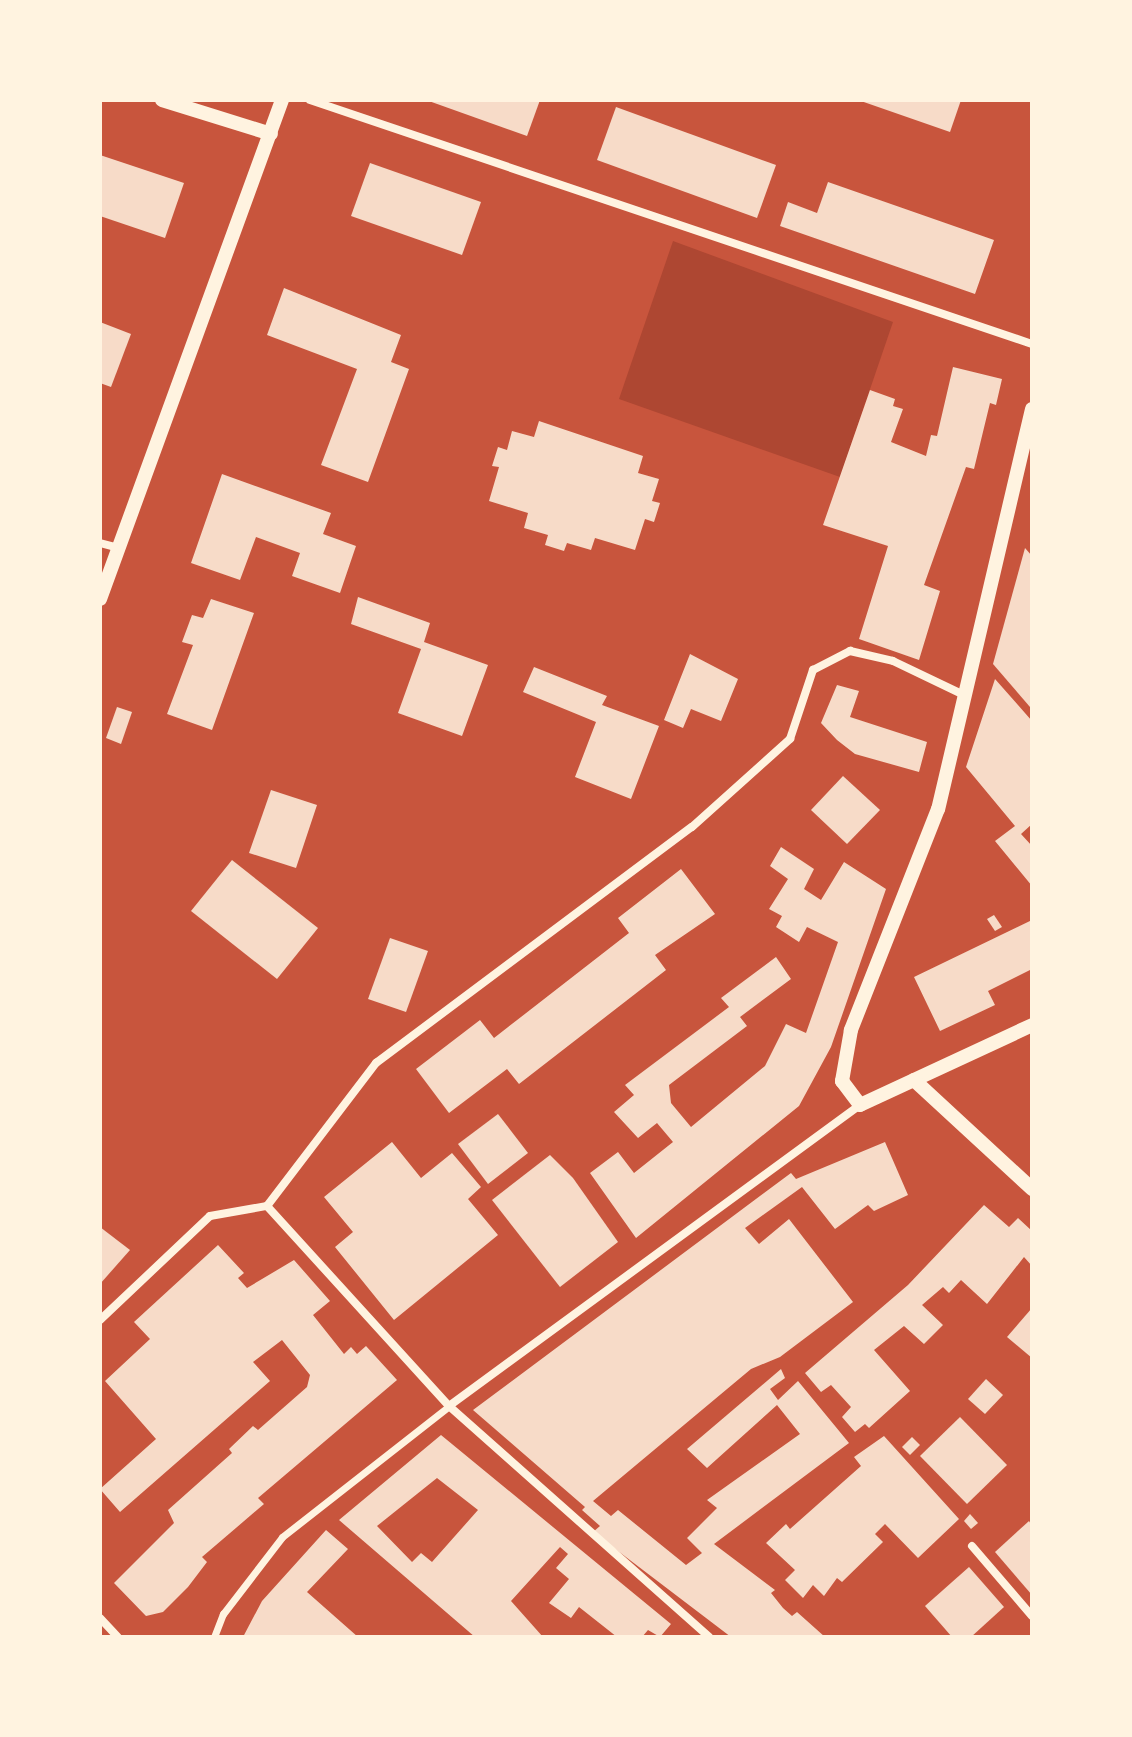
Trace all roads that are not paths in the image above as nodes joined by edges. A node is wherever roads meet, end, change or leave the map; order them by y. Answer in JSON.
{"nodes":[{"id":1,"x":162,"y":100,"type":"edge"},
{"id":2,"x":282,"y":100,"type":"edge"},
{"id":3,"x":310,"y":100,"type":"edge"},
{"id":4,"x":271,"y":134,"type":"junction"},
{"id":5,"x":1032,"y":344,"type":"edge"},
{"id":6,"x":1032,"y":409,"type":"edge"},
{"id":7,"x":100,"y":543,"type":"edge"},
{"id":8,"x":119,"y":548,"type":"junction"},
{"id":9,"x":100,"y":599,"type":"edge"},
{"id":10,"x":964,"y":695,"type":"junction"},
{"id":11,"x":1032,"y":1025,"type":"edge"},
{"id":12,"x":914,"y":1080,"type":"junction"},
{"id":13,"x":860,"y":1105,"type":"junction"},
{"id":14,"x":1032,"y":1189,"type":"edge"},
{"id":15,"x":267,"y":1206,"type":"junction"},
{"id":16,"x":100,"y":1320,"type":"edge"},
{"id":17,"x":449,"y":1406,"type":"junction"},
{"id":18,"x":972,"y":1546,"type":"dead end"},
{"id":19,"x":1032,"y":1616,"type":"edge"},
{"id":20,"x":100,"y":1618,"type":"edge"},
{"id":21,"x":118,"y":1637,"type":"edge"},
{"id":22,"x":214,"y":1637,"type":"edge"},
{"id":23,"x":709,"y":1637,"type":"edge"}],
"edges":[{"from":1,"to":4,"type":"street"},
{"from":2,"to":4,"type":"street"},
{"from":3,"to":5,"type":"street"},
{"from":4,"to":8,"type":"street"},
{"from":6,"to":10,"type":"street"},
{"from":7,"to":8,"type":"street"},
{"from":8,"to":9,"type":"street"},
{"from":10,"to":13,"type":"street"},
{"from":10,"to":15,"type":"street"},
{"from":11,"to":12,"type":"street"},
{"from":12,"to":13,"type":"street"},
{"from":12,"to":14,"type":"street"},
{"from":13,"to":17,"type":"street"},
{"from":15,"to":16,"type":"street"},
{"from":15,"to":17,"type":"street"},
{"from":17,"to":22,"type":"street"},
{"from":17,"to":23,"type":"street"},
{"from":18,"to":19,"type":"street"},
{"from":20,"to":21,"type":"street"}]}
